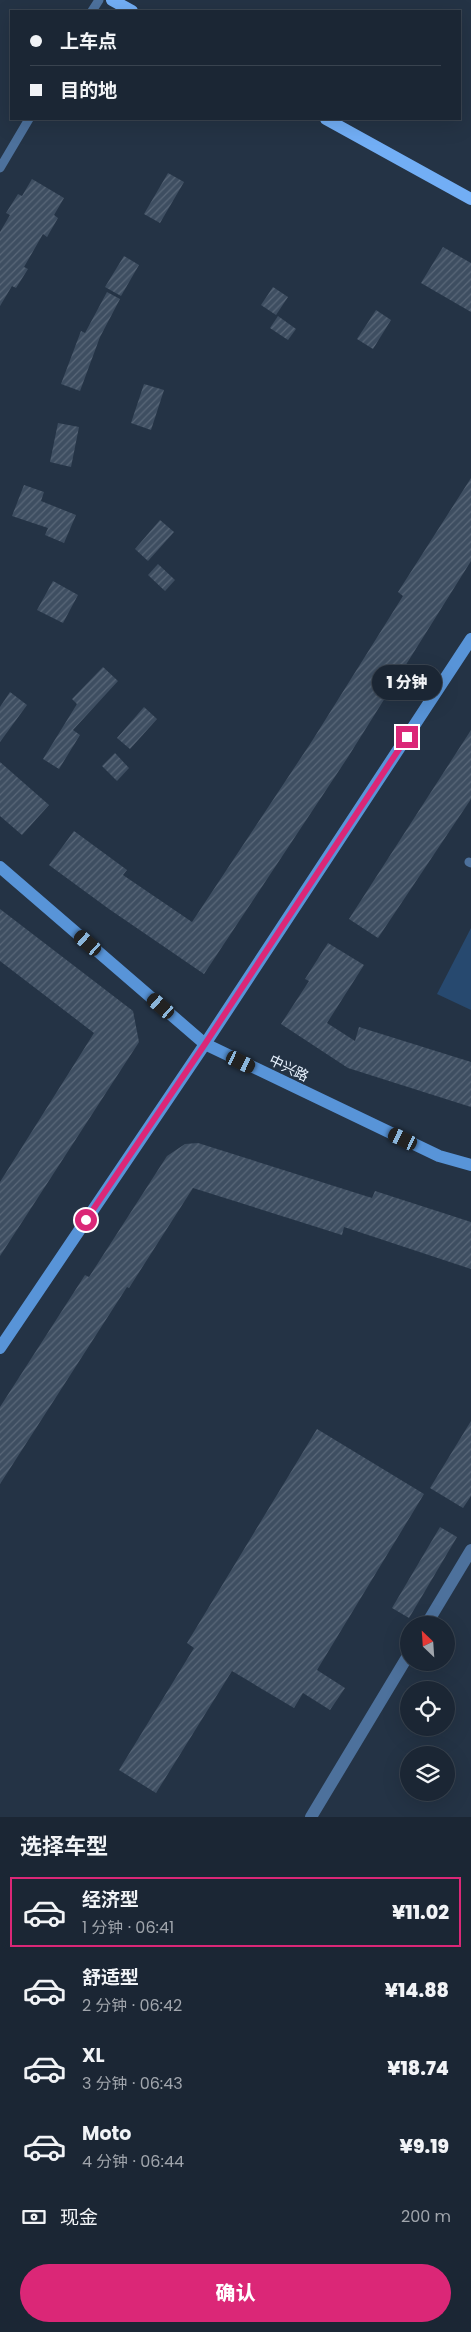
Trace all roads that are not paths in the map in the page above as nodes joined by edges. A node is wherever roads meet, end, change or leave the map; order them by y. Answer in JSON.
{"nodes":[{"id":1,"x":112,"y":0,"type":"edge"},
{"id":2,"x":130,"y":10,"type":"edge"},
{"id":3,"x":28,"y":120,"type":"edge"},
{"id":4,"x":328,"y":120,"type":"edge"},
{"id":5,"x":0,"y":168,"type":"edge"},
{"id":6,"x":471,"y":199,"type":"edge"},
{"id":7,"x":471,"y":640,"type":"edge"},
{"id":8,"x":0,"y":867,"type":"edge"},
{"id":9,"x":205,"y":1044,"type":"junction"},
{"id":10,"x":471,"y":1165,"type":"edge"},
{"id":11,"x":0,"y":1348,"type":"edge"},
{"id":12,"x":471,"y":1550,"type":"edge"},
{"id":13,"x":431,"y":1616,"type":"edge"},
{"id":14,"x":400,"y":1669,"type":"edge"},
{"id":15,"x":311,"y":1817,"type":"edge"}],
"edges":[{"from":1,"to":2,"type":"main road"},
{"from":3,"to":5,"type":"lane"},
{"from":4,"to":6,"type":"main road"},
{"from":7,"to":9,"type":"main road"},
{"from":8,"to":9,"type":"main road","name":"中兴路"},
{"from":9,"to":10,"type":"main road","name":"中兴路"},
{"from":9,"to":11,"type":"main road"},
{"from":12,"to":13,"type":"street"},
{"from":14,"to":15,"type":"street"}]}
